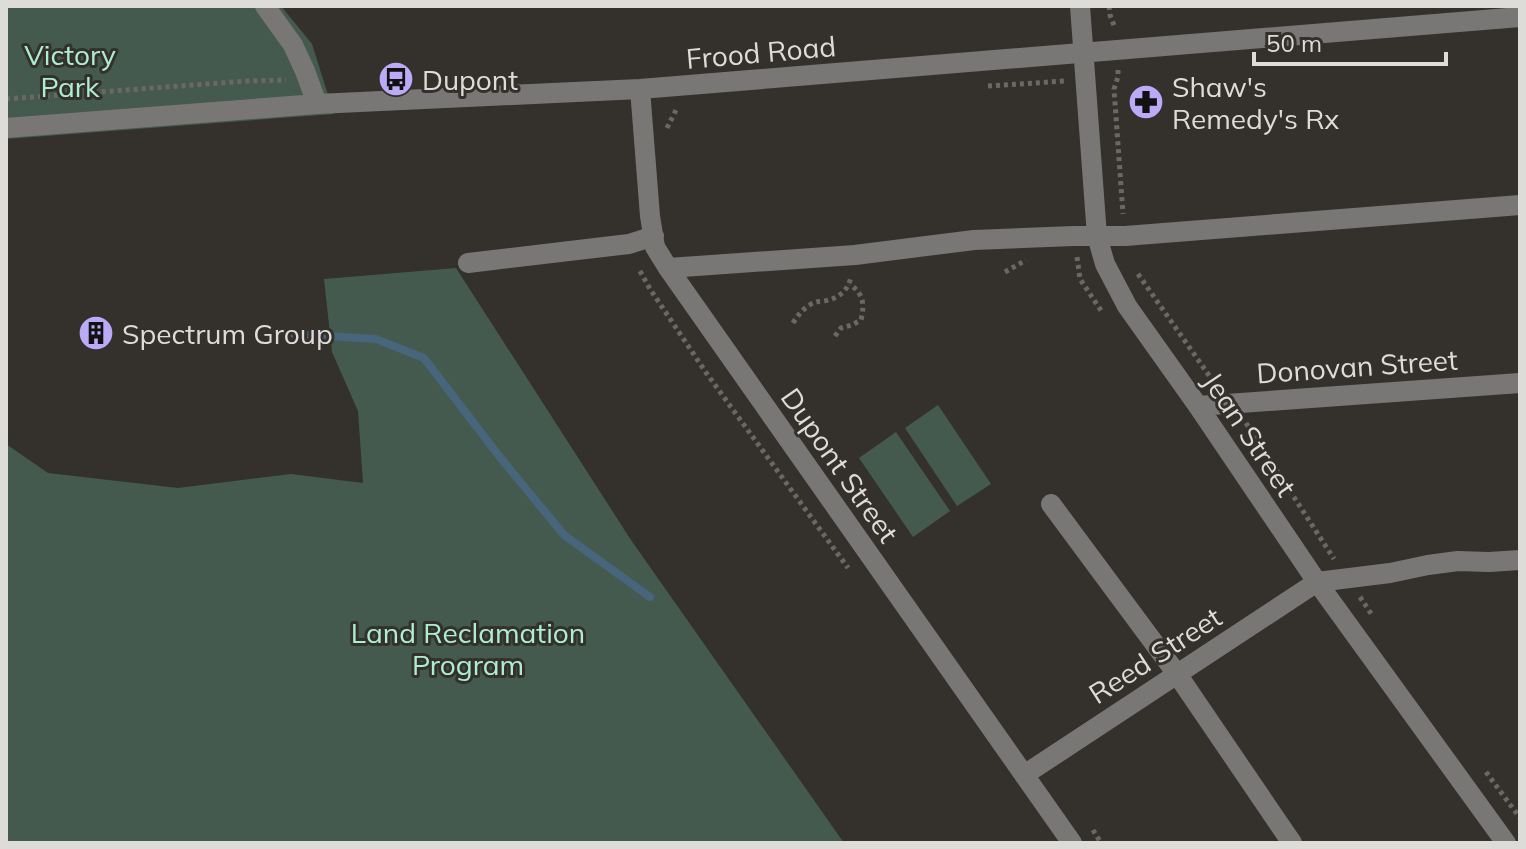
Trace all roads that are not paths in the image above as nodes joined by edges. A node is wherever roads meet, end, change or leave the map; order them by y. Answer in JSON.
{"nodes":[{"id":1,"x":265,"y":6,"type":"edge"},
{"id":2,"x":1080,"y":6,"type":"edge"},
{"id":3,"x":1520,"y":17,"type":"edge"},
{"id":4,"x":1083,"y":54,"type":"junction"},
{"id":5,"x":640,"y":89,"type":"junction"},
{"id":6,"x":317,"y":104,"type":"junction"},
{"id":7,"x":6,"y":128,"type":"edge"},
{"id":8,"x":1520,"y":205,"type":"edge"},
{"id":9,"x":654,"y":236,"type":"junction"},
{"id":10,"x":1097,"y":236,"type":"junction"},
{"id":11,"x":468,"y":263,"type":"dead end"},
{"id":12,"x":668,"y":268,"type":"junction"},
{"id":13,"x":1520,"y":383,"type":"edge"},
{"id":14,"x":1198,"y":406,"type":"junction"},
{"id":15,"x":1051,"y":504,"type":"dead end"},
{"id":16,"x":1520,"y":560,"type":"edge"},
{"id":17,"x":1317,"y":582,"type":"junction"},
{"id":18,"x":1177,"y":674,"type":"junction"},
{"id":19,"x":1024,"y":775,"type":"junction"},
{"id":20,"x":1072,"y":843,"type":"edge"},
{"id":21,"x":1292,"y":843,"type":"edge"},
{"id":22,"x":1506,"y":843,"type":"edge"}],
"edges":[{"from":1,"to":6,"type":"street"},
{"from":2,"to":4,"type":"street","name":"Jean Street"},
{"from":3,"to":4,"type":"street","name":"Frood Road"},
{"from":4,"to":5,"type":"street","name":"Frood Road"},
{"from":4,"to":10,"type":"street","name":"Jean Street"},
{"from":5,"to":6,"type":"street","name":"Frood Road"},
{"from":5,"to":9,"type":"street","name":"Dupont Street"},
{"from":6,"to":7,"type":"street","name":"Frood Road"},
{"from":8,"to":10,"type":"street"},
{"from":9,"to":11,"type":"street"},
{"from":9,"to":12,"type":"street","name":"Dupont Street"},
{"from":10,"to":12,"type":"street"},
{"from":10,"to":14,"type":"street","name":"Jean Street"},
{"from":12,"to":19,"type":"street","name":"Dupont Street"},
{"from":13,"to":14,"type":"street","name":"Donovan Street"},
{"from":14,"to":17,"type":"street","name":"Jean Street"},
{"from":15,"to":18,"type":"street"},
{"from":16,"to":17,"type":"street"},
{"from":17,"to":18,"type":"street","name":"Reed Street"},
{"from":17,"to":22,"type":"street","name":"Jean Street"},
{"from":18,"to":19,"type":"street","name":"Reed Street"},
{"from":18,"to":21,"type":"street"},
{"from":19,"to":20,"type":"street","name":"Dupont Street"}]}
